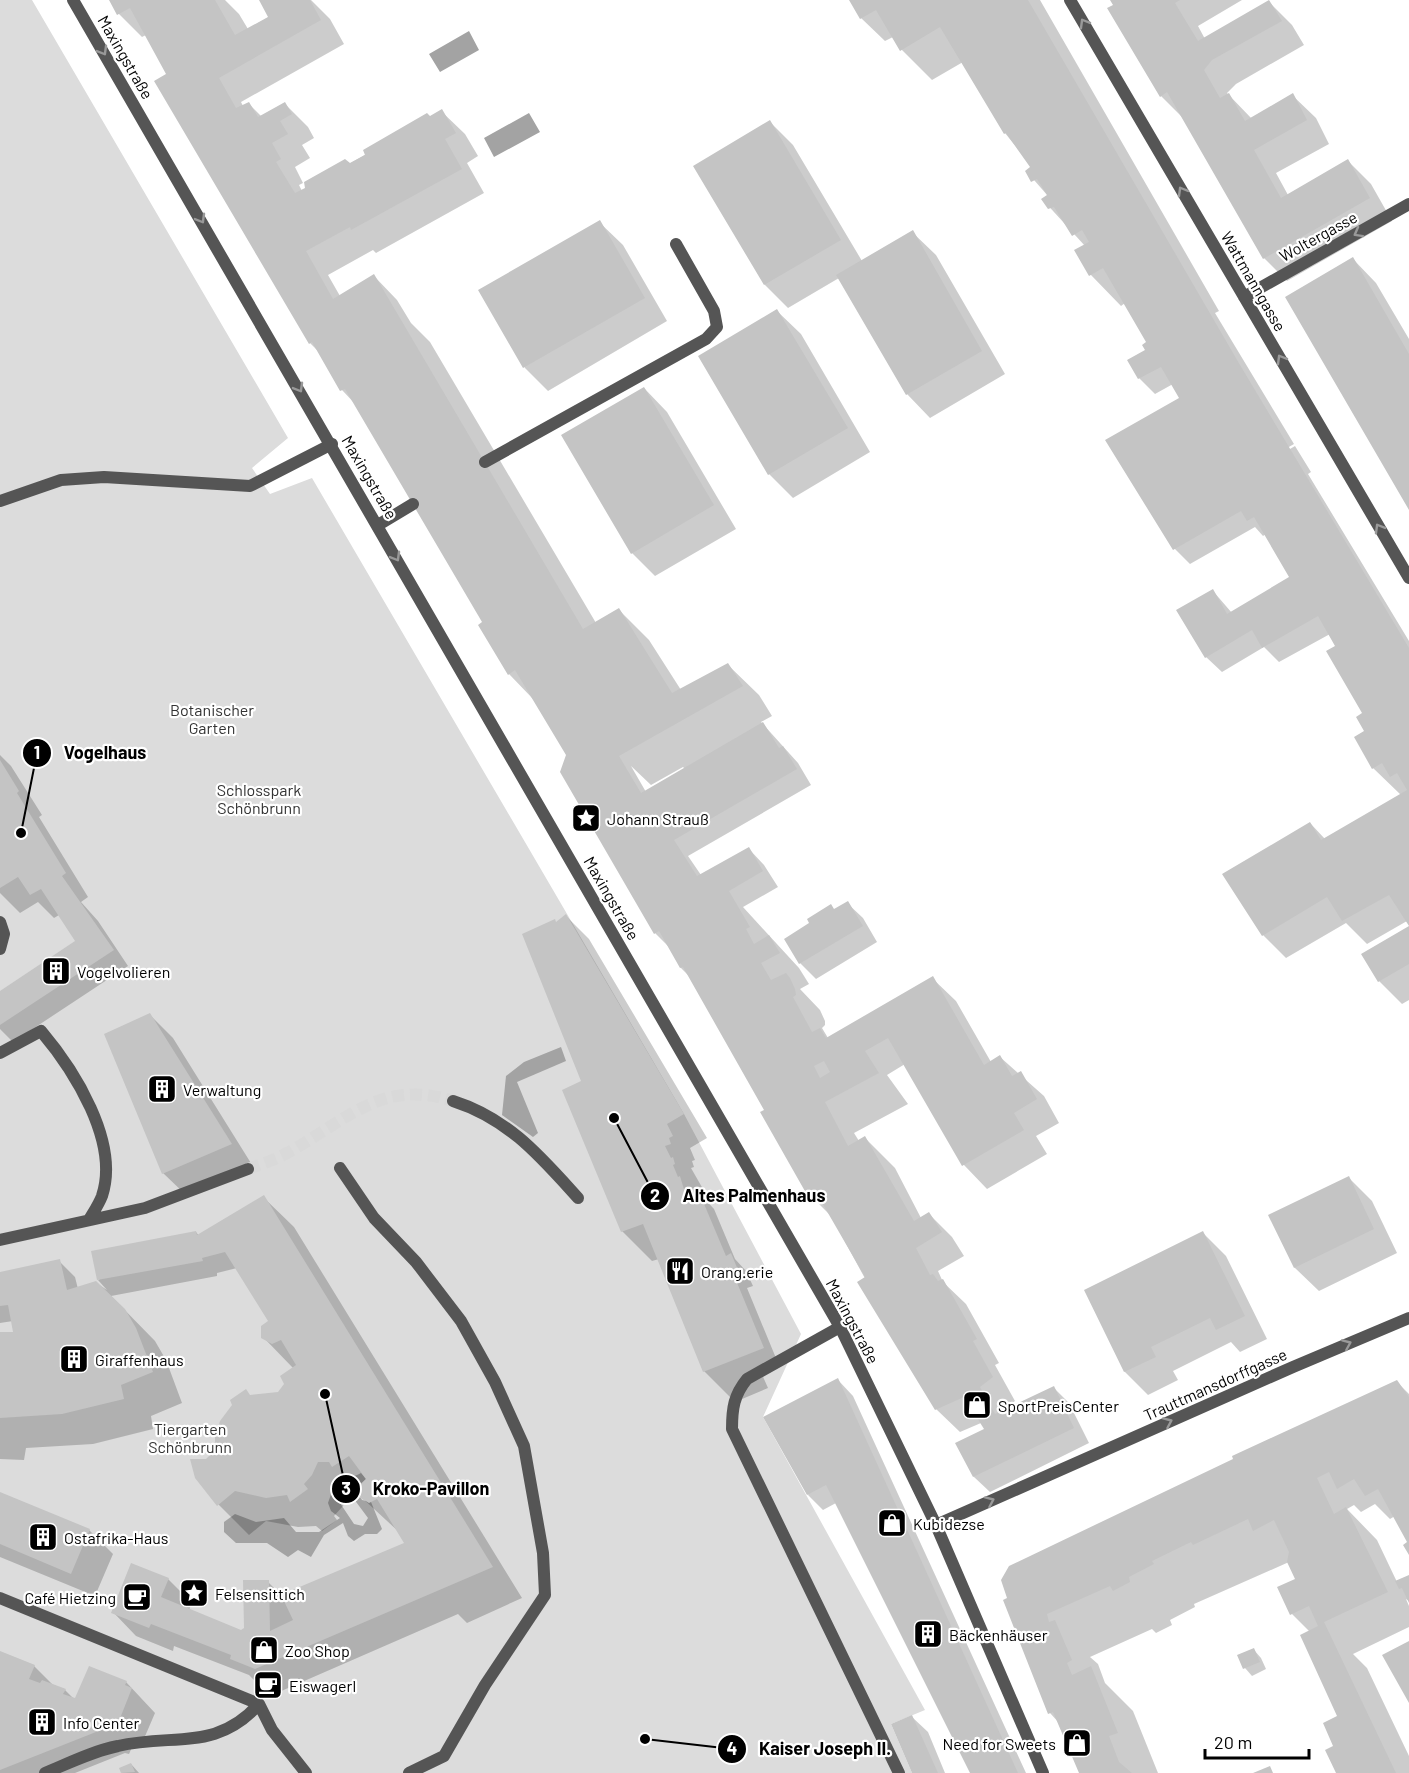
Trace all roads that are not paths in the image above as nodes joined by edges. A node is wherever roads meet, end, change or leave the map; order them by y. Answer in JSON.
{"nodes":[{"id":1,"x":74,"y":0,"type":"edge"},
{"id":2,"x":1070,"y":0,"type":"edge"},
{"id":3,"x":1409,"y":204,"type":"edge"},
{"id":4,"x":676,"y":244,"type":"dead end"},
{"id":5,"x":1244,"y":297,"type":"junction"},
{"id":6,"x":332,"y":444,"type":"junction"},
{"id":7,"x":485,"y":462,"type":"dead end"},
{"id":8,"x":0,"y":501,"type":"edge"},
{"id":9,"x":413,"y":504,"type":"dead end"},
{"id":10,"x":378,"y":525,"type":"junction"},
{"id":11,"x":1409,"y":578,"type":"edge"},
{"id":12,"x":0,"y":922,"type":"edge"},
{"id":13,"x":0,"y":949,"type":"edge"},
{"id":14,"x":0,"y":1053,"type":"edge"},
{"id":15,"x":453,"y":1101,"type":"tunnel mouth"},
{"id":16,"x":340,"y":1168,"type":"dead end"},
{"id":17,"x":248,"y":1169,"type":"tunnel mouth"},
{"id":18,"x":578,"y":1198,"type":"dead end"},
{"id":19,"x":89,"y":1220,"type":"junction"},
{"id":20,"x":0,"y":1240,"type":"edge"},
{"id":21,"x":1409,"y":1318,"type":"edge"},
{"id":22,"x":840,"y":1327,"type":"junction"},
{"id":23,"x":936,"y":1525,"type":"junction"},
{"id":24,"x":0,"y":1598,"type":"edge"},
{"id":25,"x":259,"y":1704,"type":"junction"},
{"id":26,"x":45,"y":1773,"type":"edge"},
{"id":27,"x":306,"y":1773,"type":"edge"},
{"id":28,"x":409,"y":1773,"type":"edge"},
{"id":29,"x":899,"y":1773,"type":"edge"},
{"id":30,"x":1043,"y":1773,"type":"edge"}],
"edges":[{"from":1,"to":6,"type":"street","name":"Maxingstraße","one_way":true},
{"from":5,"to":2,"type":"street","name":"Wattmanngasse","one_way":true},
{"from":3,"to":5,"type":"street","name":"Woltergasse","one_way":true},
{"from":4,"to":7,"type":"street"},
{"from":11,"to":5,"type":"street","name":"Wattmanngasse","one_way":true},
{"from":6,"to":8,"type":"street"},
{"from":6,"to":10,"type":"street","name":"Maxingstraße"},
{"from":9,"to":10,"type":"street"},
{"from":10,"to":22,"type":"street","name":"Maxingstraße","one_way":true},
{"from":12,"to":13,"type":"street"},
{"from":14,"to":19,"type":"street"},
{"from":15,"to":18,"type":"street"},
{"from":16,"to":28,"type":"street"},
{"from":17,"to":19,"type":"street"},
{"from":19,"to":20,"type":"street"},
{"from":23,"to":21,"type":"street","name":"Trauttmansdorffgasse","one_way":true},
{"from":22,"to":23,"type":"street","name":"Maxingstraße"},
{"from":22,"to":29,"type":"street"},
{"from":23,"to":30,"type":"street","name":"Maxingstraße"},
{"from":24,"to":25,"type":"street"},
{"from":25,"to":26,"type":"street"},
{"from":25,"to":27,"type":"street"}]}
